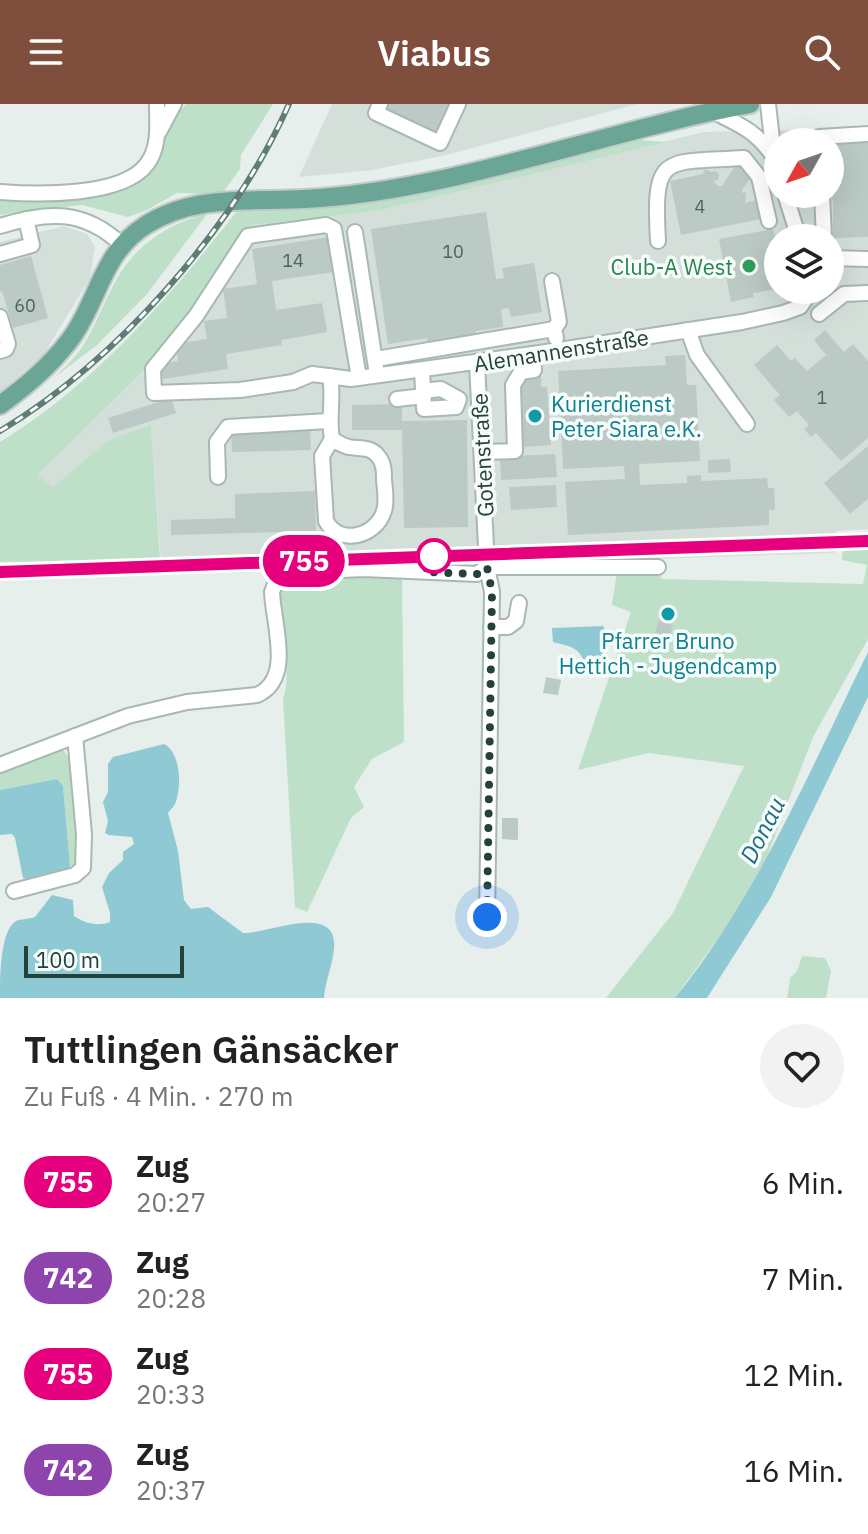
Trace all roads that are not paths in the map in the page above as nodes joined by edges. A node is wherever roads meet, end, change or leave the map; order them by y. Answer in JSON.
{"nodes":[{"id":1,"x":157,"y":104,"type":"edge"},
{"id":2,"x":174,"y":104,"type":"edge"},
{"id":3,"x":380,"y":104,"type":"edge"},
{"id":4,"x":458,"y":104,"type":"edge"},
{"id":5,"x":750,"y":104,"type":"edge"},
{"id":6,"x":768,"y":104,"type":"edge"},
{"id":7,"x":712,"y":111,"type":"junction"},
{"id":8,"x":771,"y":128,"type":"edge"},
{"id":9,"x":868,"y":134,"type":"edge"},
{"id":10,"x":844,"y":135,"type":"edge"},
{"id":11,"x":157,"y":136,"type":"junction"},
{"id":12,"x":764,"y":144,"type":"edge"},
{"id":13,"x":0,"y":192,"type":"edge"},
{"id":14,"x":26,"y":219,"type":"junction"},
{"id":15,"x":769,"y":221,"type":"dead end"},
{"id":16,"x":0,"y":226,"type":"edge"},
{"id":17,"x":355,"y":232,"type":"dead end"},
{"id":18,"x":658,"y":241,"type":"dead end"},
{"id":19,"x":122,"y":245,"type":"junction"},
{"id":20,"x":0,"y":254,"type":"edge"},
{"id":21,"x":844,"y":258,"type":"edge"},
{"id":22,"x":868,"y":259,"type":"edge"},
{"id":23,"x":552,"y":281,"type":"dead end"},
{"id":24,"x":868,"y":293,"type":"edge"},
{"id":25,"x":801,"y":304,"type":"edge"},
{"id":26,"x":819,"y":314,"type":"dead end"},
{"id":27,"x":0,"y":317,"type":"edge"},
{"id":28,"x":554,"y":329,"type":"junction"},
{"id":29,"x":688,"y":330,"type":"junction"},
{"id":30,"x":558,"y":350,"type":"junction"},
{"id":31,"x":0,"y":351,"type":"edge"},
{"id":32,"x":533,"y":354,"type":"junction"},
{"id":33,"x":376,"y":359,"type":"junction"},
{"id":34,"x":477,"y":363,"type":"junction"},
{"id":35,"x":422,"y":370,"type":"junction"},
{"id":36,"x":330,"y":376,"type":"junction"},
{"id":37,"x":376,"y":376,"type":"junction"},
{"id":38,"x":359,"y":378,"type":"junction"},
{"id":39,"x":397,"y":399,"type":"dead end"},
{"id":40,"x":0,"y":405,"type":"edge"},
{"id":41,"x":328,"y":421,"type":"junction"},
{"id":42,"x":747,"y":424,"type":"dead end"},
{"id":43,"x":332,"y":439,"type":"junction"},
{"id":44,"x":482,"y":452,"type":"junction"},
{"id":45,"x":218,"y":477,"type":"dead end"},
{"id":46,"x":487,"y":567,"type":"junction"},
{"id":47,"x":658,"y":567,"type":"dead end"},
{"id":48,"x":519,"y":603,"type":"dead end"},
{"id":49,"x":491,"y":627,"type":"junction"},
{"id":50,"x":75,"y":736,"type":"junction"},
{"id":51,"x":0,"y":765,"type":"edge"},
{"id":52,"x":14,"y":891,"type":"dead end"},
{"id":53,"x":487,"y":917,"type":"dead end"}],
"edges":[{"from":1,"to":11,"type":"street"},
{"from":2,"to":11,"type":"street"},
{"from":3,"to":4,"type":"street"},
{"from":5,"to":7,"type":"main road"},
{"from":6,"to":8,"type":"street"},
{"from":7,"to":12,"type":"street"},
{"from":7,"to":19,"type":"main road"},
{"from":9,"to":10,"type":"street"},
{"from":11,"to":13,"type":"street"},
{"from":14,"to":16,"type":"street"},
{"from":14,"to":19,"type":"street"},
{"from":14,"to":20,"type":"street"},
{"from":15,"to":18,"type":"street"},
{"from":17,"to":33,"type":"street"},
{"from":19,"to":40,"type":"main road"},
{"from":21,"to":22,"type":"street"},
{"from":23,"to":28,"type":"street"},
{"from":24,"to":26,"type":"street"},
{"from":25,"to":29,"type":"street","name":"Alemannenstraße"},
{"from":27,"to":31,"type":"street"},
{"from":28,"to":30,"type":"street"},
{"from":28,"to":33,"type":"street"},
{"from":29,"to":30,"type":"street","name":"Alemannenstraße"},
{"from":29,"to":42,"type":"street"},
{"from":30,"to":32,"type":"street","name":"Alemannenstraße"},
{"from":32,"to":34,"type":"street","name":"Alemannenstraße"},
{"from":32,"to":44,"type":"street"},
{"from":33,"to":37,"type":"street"},
{"from":34,"to":35,"type":"street","name":"Alemannenstraße"},
{"from":34,"to":44,"type":"street","name":"Gotenstraße"},
{"from":35,"to":37,"type":"street","name":"Alemannenstraße"},
{"from":35,"to":39,"type":"street"},
{"from":36,"to":38,"type":"street","name":"Alemannenstraße"},
{"from":36,"to":38,"type":"street","name":"Alemannenstraße"},
{"from":36,"to":41,"type":"street"},
{"from":37,"to":38,"type":"street","name":"Alemannenstraße"},
{"from":41,"to":43,"type":"street"},
{"from":41,"to":45,"type":"street"},
{"from":43,"to":43,"type":"street"},
{"from":44,"to":46,"type":"street","name":"Gotenstraße"},
{"from":46,"to":47,"type":"street"},
{"from":46,"to":49,"type":"street","name":"Gotenstraße"},
{"from":46,"to":50,"type":"street"},
{"from":48,"to":49,"type":"street"},
{"from":49,"to":53,"type":"street","name":"Gotenstraße"},
{"from":50,"to":51,"type":"street"},
{"from":50,"to":52,"type":"street"}]}
